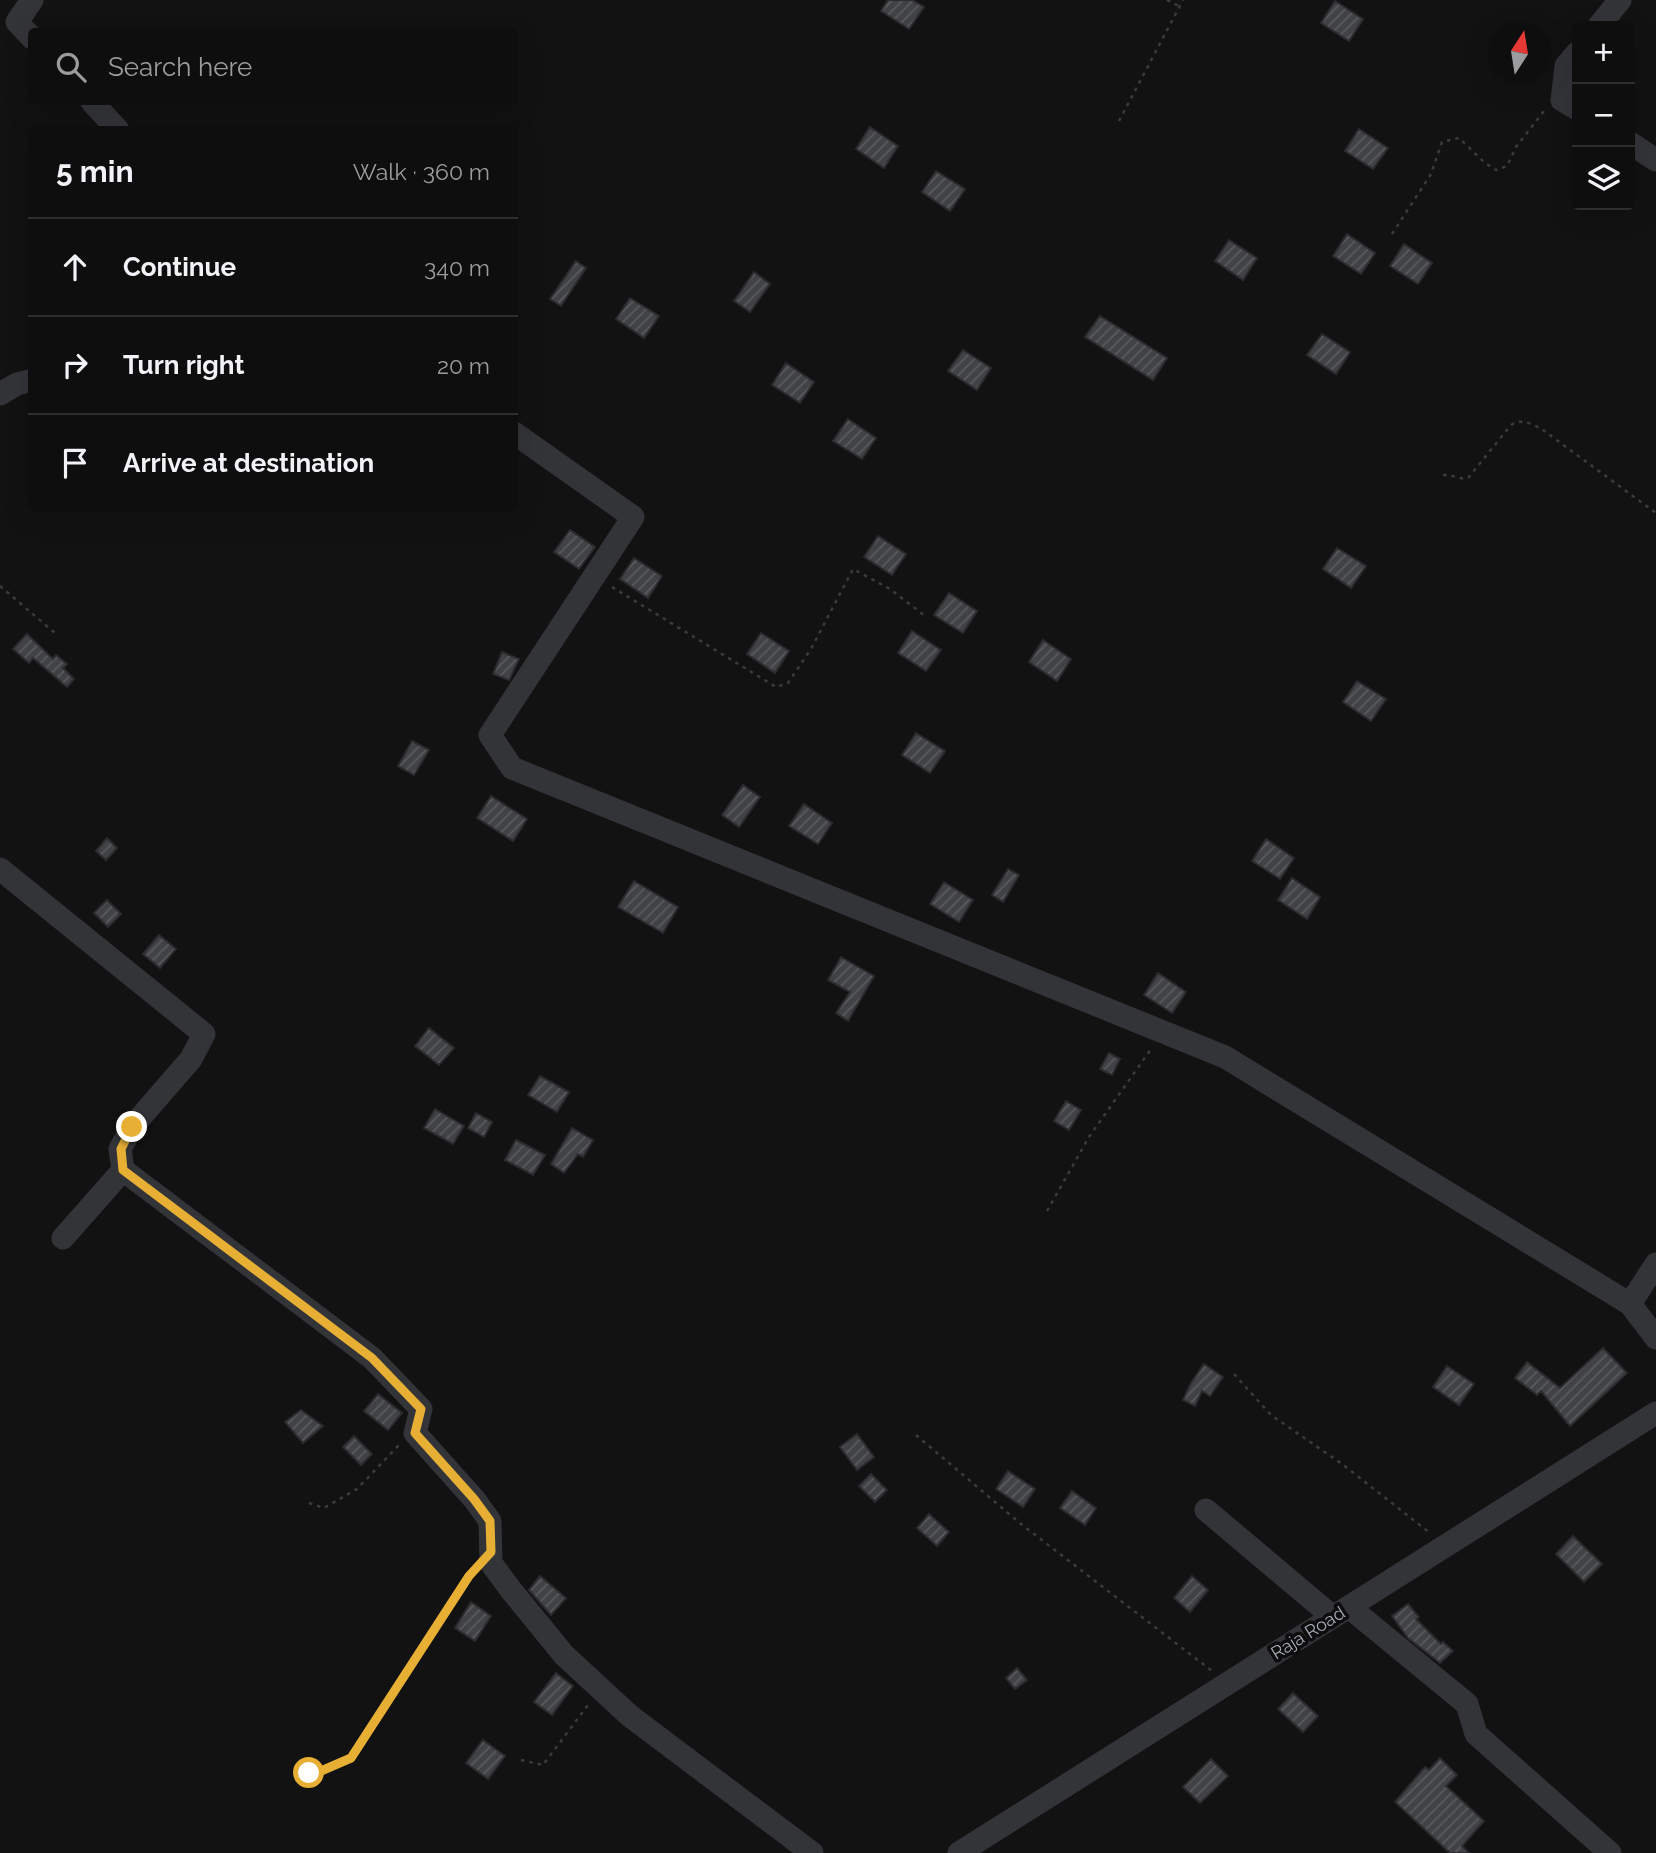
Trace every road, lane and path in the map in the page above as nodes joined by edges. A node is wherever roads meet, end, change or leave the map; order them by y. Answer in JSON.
{"nodes":[{"id":1,"x":32,"y":0,"type":"edge"},
{"id":2,"x":1167,"y":0,"type":"edge"},
{"id":3,"x":1182,"y":0,"type":"edge"},
{"id":4,"x":1620,"y":0,"type":"edge"},
{"id":5,"x":1179,"y":6,"type":"junction"},
{"id":6,"x":1603,"y":21,"type":"edge"},
{"id":7,"x":16,"y":25,"type":"edge"},
{"id":8,"x":1572,"y":59,"type":"edge"},
{"id":9,"x":1570,"y":102,"type":"edge"},
{"id":10,"x":95,"y":105,"type":"edge"},
{"id":11,"x":1119,"y":121,"type":"dead end"},
{"id":12,"x":114,"y":126,"type":"edge"},
{"id":13,"x":1635,"y":146,"type":"edge"},
{"id":14,"x":1656,"y":160,"type":"edge"},
{"id":15,"x":1392,"y":234,"type":"dead end"},
{"id":16,"x":28,"y":381,"type":"edge"},
{"id":17,"x":0,"y":394,"type":"edge"},
{"id":18,"x":518,"y":435,"type":"edge"},
{"id":19,"x":1443,"y":475,"type":"dead end"},
{"id":20,"x":1656,"y":513,"type":"edge"},
{"id":21,"x":594,"y":576,"type":"junction"},
{"id":22,"x":0,"y":586,"type":"edge"},
{"id":23,"x":925,"y":616,"type":"dead end"},
{"id":24,"x":55,"y":633,"type":"dead end"},
{"id":25,"x":0,"y":869,"type":"edge"},
{"id":26,"x":1160,"y":1030,"type":"junction"},
{"id":27,"x":123,"y":1170,"type":"junction"},
{"id":28,"x":1047,"y":1211,"type":"dead end"},
{"id":29,"x":63,"y":1238,"type":"dead end"},
{"id":30,"x":1656,"y":1264,"type":"edge"},
{"id":31,"x":1630,"y":1304,"type":"junction"},
{"id":32,"x":1656,"y":1338,"type":"edge"},
{"id":33,"x":1234,"y":1374,"type":"dead end"},
{"id":34,"x":1656,"y":1413,"type":"edge"},
{"id":35,"x":416,"y":1432,"type":"junction"},
{"id":36,"x":916,"y":1435,"type":"dead end"},
{"id":37,"x":310,"y":1503,"type":"dead end"},
{"id":38,"x":1206,"y":1510,"type":"dead end"},
{"id":39,"x":1446,"y":1546,"type":"junction"},
{"id":40,"x":491,"y":1552,"type":"junction"},
{"id":41,"x":1341,"y":1612,"type":"junction"},
{"id":42,"x":1228,"y":1683,"type":"junction"},
{"id":43,"x":601,"y":1689,"type":"junction"},
{"id":44,"x":521,"y":1760,"type":"dead end"},
{"id":45,"x":309,"y":1773,"type":"dead end"},
{"id":46,"x":812,"y":1853,"type":"edge"},
{"id":47,"x":959,"y":1853,"type":"edge"},
{"id":48,"x":1610,"y":1853,"type":"edge"}],
"edges":[{"from":1,"to":7,"type":"street"},
{"from":2,"to":5,"type":"path"},
{"from":3,"to":5,"type":"path"},
{"from":4,"to":6,"type":"street"},
{"from":5,"to":11,"type":"path"},
{"from":8,"to":9,"type":"street"},
{"from":9,"to":15,"type":"path"},
{"from":10,"to":12,"type":"street"},
{"from":13,"to":14,"type":"street"},
{"from":16,"to":17,"type":"street"},
{"from":18,"to":21,"type":"street"},
{"from":19,"to":20,"type":"path"},
{"from":21,"to":23,"type":"path"},
{"from":21,"to":26,"type":"street"},
{"from":22,"to":24,"type":"path"},
{"from":25,"to":27,"type":"street"},
{"from":26,"to":28,"type":"path"},
{"from":26,"to":31,"type":"street"},
{"from":27,"to":29,"type":"street"},
{"from":27,"to":35,"type":"street"},
{"from":30,"to":31,"type":"street"},
{"from":31,"to":32,"type":"street"},
{"from":33,"to":39,"type":"path"},
{"from":34,"to":39,"type":"street","name":"Raja Road"},
{"from":35,"to":37,"type":"path"},
{"from":35,"to":40,"type":"street"},
{"from":36,"to":42,"type":"path"},
{"from":38,"to":41,"type":"street"},
{"from":39,"to":41,"type":"street","name":"Raja Road"},
{"from":40,"to":43,"type":"street"},
{"from":40,"to":45,"type":"path"},
{"from":41,"to":42,"type":"street","name":"Raja Road"},
{"from":41,"to":48,"type":"street"},
{"from":42,"to":47,"type":"street","name":"Raja Road"},
{"from":43,"to":44,"type":"path"},
{"from":43,"to":46,"type":"street"}]}
